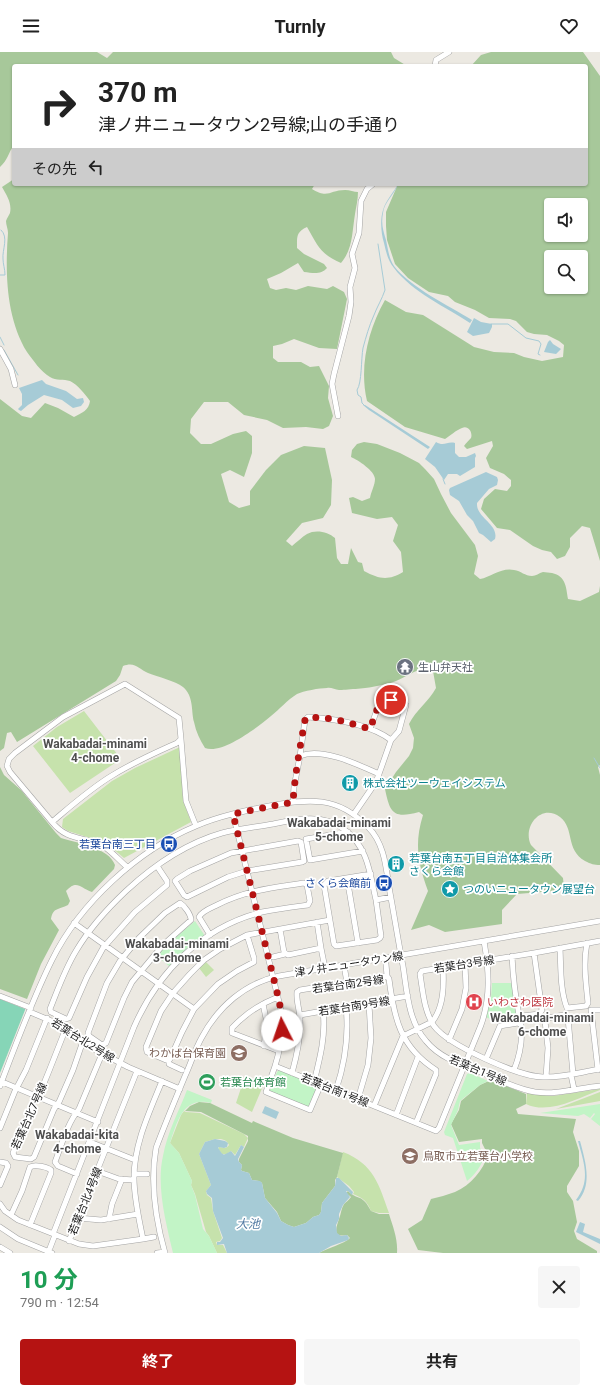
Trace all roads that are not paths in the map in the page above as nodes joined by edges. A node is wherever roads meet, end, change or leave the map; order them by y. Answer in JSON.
{"nodes":[{"id":1,"x":449,"y":52,"type":"edge"},
{"id":2,"x":435,"y":64,"type":"edge"},
{"id":3,"x":371,"y":186,"type":"edge"},
{"id":4,"x":0,"y":349,"type":"edge"},
{"id":5,"x":15,"y":386,"type":"dead end"},
{"id":6,"x":338,"y":416,"type":"dead end"},
{"id":7,"x":370,"y":729,"type":"junction"},
{"id":8,"x":181,"y":739,"type":"junction"},
{"id":9,"x":391,"y":740,"type":"junction"},
{"id":10,"x":300,"y":756,"type":"junction"},
{"id":11,"x":379,"y":774,"type":"junction"},
{"id":12,"x":293,"y":802,"type":"junction"},
{"id":13,"x":233,"y":814,"type":"junction"},
{"id":14,"x":354,"y":814,"type":"junction"},
{"id":15,"x":52,"y":822,"type":"junction"},
{"id":16,"x":196,"y":826,"type":"junction"},
{"id":17,"x":236,"y":830,"type":"junction"},
{"id":18,"x":348,"y":832,"type":"junction"},
{"id":19,"x":242,"y":851,"type":"junction"},
{"id":20,"x":363,"y":851,"type":"junction"},
{"id":21,"x":157,"y":866,"type":"junction"},
{"id":22,"x":126,"y":868,"type":"junction"},
{"id":23,"x":246,"y":871,"type":"junction"},
{"id":24,"x":370,"y":874,"type":"junction"},
{"id":25,"x":347,"y":878,"type":"junction"},
{"id":26,"x":252,"y":891,"type":"junction"},
{"id":27,"x":391,"y":897,"type":"junction"},
{"id":28,"x":376,"y":900,"type":"junction"},
{"id":29,"x":258,"y":914,"type":"junction"},
{"id":30,"x":330,"y":920,"type":"junction"},
{"id":31,"x":600,"y":921,"type":"edge"},
{"id":32,"x":317,"y":922,"type":"junction"},
{"id":33,"x":74,"y":923,"type":"junction"},
{"id":34,"x":280,"y":929,"type":"junction"},
{"id":35,"x":262,"y":932,"type":"junction"},
{"id":36,"x":88,"y":933,"type":"junction"},
{"id":37,"x":210,"y":935,"type":"junction"},
{"id":38,"x":247,"y":936,"type":"junction"},
{"id":39,"x":484,"y":941,"type":"junction"},
{"id":40,"x":600,"y":941,"type":"edge"},
{"id":41,"x":587,"y":942,"type":"junction"},
{"id":42,"x":358,"y":943,"type":"junction"},
{"id":43,"x":106,"y":946,"type":"junction"},
{"id":44,"x":321,"y":948,"type":"junction"},
{"id":45,"x":560,"y":948,"type":"junction"},
{"id":46,"x":534,"y":953,"type":"junction"},
{"id":47,"x":285,"y":954,"type":"junction"},
{"id":48,"x":400,"y":955,"type":"junction"},
{"id":49,"x":512,"y":956,"type":"junction"},
{"id":50,"x":274,"y":957,"type":"dead end"},
{"id":51,"x":123,"y":958,"type":"junction"},
{"id":52,"x":487,"y":960,"type":"junction"},
{"id":53,"x":324,"y":963,"type":"dead end"},
{"id":54,"x":386,"y":964,"type":"dead end"},
{"id":55,"x":465,"y":964,"type":"junction"},
{"id":56,"x":443,"y":967,"type":"junction"},
{"id":57,"x":140,"y":970,"type":"junction"},
{"id":58,"x":345,"y":971,"type":"dead end"},
{"id":59,"x":387,"y":976,"type":"junction"},
{"id":60,"x":273,"y":977,"type":"junction"},
{"id":61,"x":158,"y":983,"type":"junction"},
{"id":62,"x":347,"y":983,"type":"junction"},
{"id":63,"x":173,"y":993,"type":"junction"},
{"id":64,"x":0,"y":996,"type":"edge"},
{"id":65,"x":408,"y":996,"type":"junction"},
{"id":66,"x":278,"y":997,"type":"junction"},
{"id":67,"x":392,"y":1000,"type":"junction"},
{"id":68,"x":263,"y":1004,"type":"junction"},
{"id":69,"x":370,"y":1004,"type":"junction"},
{"id":70,"x":346,"y":1007,"type":"junction"},
{"id":71,"x":194,"y":1009,"type":"junction"},
{"id":72,"x":30,"y":1010,"type":"junction"},
{"id":73,"x":600,"y":1010,"type":"edge"},
{"id":74,"x":323,"y":1011,"type":"junction"},
{"id":75,"x":300,"y":1015,"type":"junction"},
{"id":76,"x":47,"y":1018,"type":"junction"},
{"id":77,"x":432,"y":1022,"type":"junction"},
{"id":78,"x":66,"y":1028,"type":"junction"},
{"id":79,"x":417,"y":1029,"type":"junction"},
{"id":80,"x":403,"y":1036,"type":"junction"},
{"id":81,"x":449,"y":1040,"type":"junction"},
{"id":82,"x":83,"y":1041,"type":"junction"},
{"id":83,"x":264,"y":1046,"type":"junction"},
{"id":84,"x":279,"y":1051,"type":"junction"},
{"id":85,"x":470,"y":1052,"type":"junction"},
{"id":86,"x":102,"y":1054,"type":"junction"},
{"id":87,"x":418,"y":1057,"type":"junction"},
{"id":88,"x":486,"y":1059,"type":"junction"},
{"id":89,"x":169,"y":1060,"type":"junction"},
{"id":90,"x":121,"y":1064,"type":"junction"},
{"id":91,"x":275,"y":1066,"type":"junction"},
{"id":92,"x":464,"y":1066,"type":"junction"},
{"id":93,"x":182,"y":1070,"type":"dead end"},
{"id":94,"x":514,"y":1070,"type":"junction"},
{"id":95,"x":599,"y":1070,"type":"edge"},
{"id":96,"x":137,"y":1071,"type":"junction"},
{"id":97,"x":292,"y":1073,"type":"junction"},
{"id":98,"x":572,"y":1074,"type":"junction"},
{"id":99,"x":546,"y":1077,"type":"junction"},
{"id":100,"x":162,"y":1081,"type":"junction"},
{"id":101,"x":314,"y":1082,"type":"junction"},
{"id":102,"x":0,"y":1083,"type":"edge"},
{"id":103,"x":320,"y":1084,"type":"junction"},
{"id":104,"x":600,"y":1086,"type":"edge"},
{"id":105,"x":17,"y":1088,"type":"junction"},
{"id":106,"x":180,"y":1089,"type":"junction"},
{"id":107,"x":574,"y":1089,"type":"junction"},
{"id":108,"x":336,"y":1090,"type":"junction"},
{"id":109,"x":37,"y":1096,"type":"junction"},
{"id":110,"x":358,"y":1099,"type":"junction"},
{"id":111,"x":56,"y":1104,"type":"junction"},
{"id":112,"x":374,"y":1106,"type":"junction"},
{"id":113,"x":76,"y":1113,"type":"junction"},
{"id":114,"x":396,"y":1115,"type":"junction"},
{"id":115,"x":98,"y":1122,"type":"junction"},
{"id":116,"x":416,"y":1123,"type":"junction"},
{"id":117,"x":0,"y":1128,"type":"edge"},
{"id":118,"x":90,"y":1142,"type":"junction"},
{"id":119,"x":106,"y":1149,"type":"junction"},
{"id":120,"x":135,"y":1160,"type":"junction"},
{"id":121,"x":0,"y":1162,"type":"edge"},
{"id":122,"x":97,"y":1171,"type":"junction"},
{"id":123,"x":77,"y":1174,"type":"junction"},
{"id":124,"x":147,"y":1174,"type":"dead end"},
{"id":125,"x":134,"y":1177,"type":"junction"},
{"id":126,"x":122,"y":1179,"type":"junction"},
{"id":127,"x":0,"y":1185,"type":"edge"},
{"id":128,"x":1,"y":1206,"type":"edge"},
{"id":129,"x":138,"y":1214,"type":"junction"},
{"id":130,"x":11,"y":1215,"type":"junction"},
{"id":131,"x":78,"y":1218,"type":"junction"},
{"id":132,"x":109,"y":1220,"type":"junction"},
{"id":133,"x":30,"y":1225,"type":"junction"},
{"id":134,"x":0,"y":1227,"type":"edge"},
{"id":135,"x":54,"y":1235,"type":"junction"},
{"id":136,"x":154,"y":1237,"type":"dead end"},
{"id":137,"x":143,"y":1239,"type":"junction"},
{"id":138,"x":69,"y":1241,"type":"junction"},
{"id":139,"x":93,"y":1246,"type":"junction"},
{"id":140,"x":0,"y":1248,"type":"edge"},
{"id":141,"x":51,"y":1251,"type":"edge"},
{"id":142,"x":165,"y":1252,"type":"edge"},
{"id":143,"x":10,"y":1253,"type":"edge"},
{"id":144,"x":93,"y":1253,"type":"edge"},
{"id":145,"x":157,"y":1253,"type":"edge"}],
"edges":[{"from":1,"to":2,"type":"street"},
{"from":3,"to":6,"type":"street"},
{"from":4,"to":5,"type":"street"},
{"from":7,"to":9,"type":"street"},
{"from":7,"to":9,"type":"street"},
{"from":7,"to":10,"type":"street"},
{"from":8,"to":15,"type":"street"},
{"from":8,"to":15,"type":"street"},
{"from":8,"to":16,"type":"street"},
{"from":9,"to":11,"type":"street"},
{"from":10,"to":11,"type":"street"},
{"from":10,"to":12,"type":"street"},
{"from":11,"to":14,"type":"street"},
{"from":12,"to":13,"type":"street","name":"若葉台1号線"},
{"from":12,"to":14,"type":"street","name":"若葉台1号線"},
{"from":13,"to":16,"type":"street","name":"若葉台1号線"},
{"from":13,"to":17,"type":"street"},
{"from":14,"to":27,"type":"street","name":"若葉台1号線"},
{"from":15,"to":22,"type":"street"},
{"from":16,"to":22,"type":"street","name":"若葉台1号線"},
{"from":17,"to":18,"type":"street"},
{"from":17,"to":19,"type":"street"},
{"from":17,"to":21,"type":"street"},
{"from":18,"to":20,"type":"street"},
{"from":18,"to":20,"type":"street"},
{"from":19,"to":23,"type":"street"},
{"from":19,"to":23,"type":"street"},
{"from":19,"to":23,"type":"street"},
{"from":20,"to":24,"type":"street"},
{"from":21,"to":36,"type":"street"},
{"from":21,"to":43,"type":"street"},
{"from":22,"to":33,"type":"street","name":"若葉台1号線"},
{"from":23,"to":26,"type":"street"},
{"from":24,"to":25,"type":"street"},
{"from":24,"to":28,"type":"street"},
{"from":25,"to":30,"type":"street"},
{"from":25,"to":42,"type":"street"},
{"from":26,"to":29,"type":"street"},
{"from":26,"to":29,"type":"street"},
{"from":26,"to":37,"type":"street"},
{"from":27,"to":28,"type":"street"},
{"from":27,"to":48,"type":"street","name":"若葉台1号線"},
{"from":28,"to":42,"type":"street"},
{"from":29,"to":35,"type":"street"},
{"from":29,"to":37,"type":"street"},
{"from":30,"to":32,"type":"street"},
{"from":30,"to":42,"type":"street"},
{"from":31,"to":39,"type":"street","name":"津ノ井ニュータウン線"},
{"from":32,"to":34,"type":"street"},
{"from":32,"to":44,"type":"street"},
{"from":33,"to":36,"type":"street"},
{"from":33,"to":72,"type":"street","name":"若葉台1号線"},
{"from":34,"to":35,"type":"street"},
{"from":34,"to":47,"type":"street"},
{"from":35,"to":38,"type":"street"},
{"from":35,"to":60,"type":"street"},
{"from":36,"to":43,"type":"street"},
{"from":36,"to":43,"type":"street"},
{"from":37,"to":61,"type":"street"},
{"from":38,"to":63,"type":"street"},
{"from":38,"to":71,"type":"street"},
{"from":39,"to":48,"type":"street","name":"津ノ井ニュータウン線"},
{"from":39,"to":52,"type":"street"},
{"from":40,"to":41,"type":"street","name":"若葉台3号線"},
{"from":41,"to":45,"type":"street","name":"若葉台3号線"},
{"from":41,"to":45,"type":"street"},
{"from":43,"to":51,"type":"street"},
{"from":44,"to":47,"type":"street"},
{"from":44,"to":53,"type":"street"},
{"from":45,"to":46,"type":"street","name":"若葉台3号線"},
{"from":46,"to":49,"type":"street","name":"若葉台3号線"},
{"from":46,"to":49,"type":"street"},
{"from":47,"to":50,"type":"street"},
{"from":48,"to":60,"type":"street","name":"津ノ井ニュータウン線"},
{"from":48,"to":65,"type":"street","name":"若葉台1号線"},
{"from":49,"to":52,"type":"street","name":"若葉台3号線"},
{"from":51,"to":57,"type":"street"},
{"from":51,"to":57,"type":"street"},
{"from":51,"to":57,"type":"street"},
{"from":52,"to":55,"type":"street","name":"若葉台3号線"},
{"from":52,"to":85,"type":"street"},
{"from":54,"to":59,"type":"street"},
{"from":55,"to":56,"type":"street","name":"若葉台3号線"},
{"from":55,"to":81,"type":"street"},
{"from":56,"to":77,"type":"street"},
{"from":56,"to":77,"type":"street","name":"若葉台3号線"},
{"from":57,"to":61,"type":"street"},
{"from":58,"to":62,"type":"street"},
{"from":59,"to":62,"type":"street","name":"若葉台南2号線"},
{"from":59,"to":67,"type":"street","name":"若葉台南2号線"},
{"from":60,"to":66,"type":"street"},
{"from":60,"to":106,"type":"street","name":"津ノ井ニュータウン線"},
{"from":61,"to":63,"type":"street"},
{"from":61,"to":90,"type":"street"},
{"from":62,"to":75,"type":"street","name":"若葉台南2号線"},
{"from":63,"to":71,"type":"street"},
{"from":63,"to":89,"type":"street"},
{"from":64,"to":72,"type":"street","name":"若葉台北2号線"},
{"from":65,"to":67,"type":"street","name":"若葉台南9号線"},
{"from":65,"to":79,"type":"street","name":"若葉台1号線"},
{"from":66,"to":68,"type":"street"},
{"from":66,"to":84,"type":"street"},
{"from":67,"to":69,"type":"street","name":"若葉台南9号線"},
{"from":67,"to":80,"type":"street","name":"若葉台南2号線"},
{"from":68,"to":83,"type":"street"},
{"from":68,"to":83,"type":"street"},
{"from":69,"to":70,"type":"street","name":"若葉台南9号線"},
{"from":69,"to":110,"type":"street"},
{"from":70,"to":74,"type":"street","name":"若葉台南9号線"},
{"from":70,"to":108,"type":"street"},
{"from":71,"to":89,"type":"street"},
{"from":72,"to":76,"type":"street","name":"若葉台北2号線"},
{"from":72,"to":102,"type":"street","name":"若葉台1号線"},
{"from":73,"to":95,"type":"street"},
{"from":74,"to":75,"type":"street","name":"若葉台南9号線"},
{"from":74,"to":101,"type":"street"},
{"from":75,"to":97,"type":"street","name":"若葉台南2号線"},
{"from":76,"to":78,"type":"street","name":"若葉台北2号線"},
{"from":76,"to":105,"type":"street"},
{"from":77,"to":79,"type":"street"},
{"from":77,"to":81,"type":"street","name":"若葉台3号線"},
{"from":78,"to":82,"type":"street","name":"若葉台北2号線"},
{"from":78,"to":109,"type":"street","name":"若葉台北7号線"},
{"from":79,"to":80,"type":"street"},
{"from":79,"to":92,"type":"street","name":"若葉台1号線"},
{"from":80,"to":87,"type":"street","name":"若葉台南2号線"},
{"from":80,"to":112,"type":"street"},
{"from":81,"to":85,"type":"street","name":"若葉台3号線"},
{"from":82,"to":86,"type":"street","name":"若葉台北2号線"},
{"from":82,"to":111,"type":"street","name":"若葉台北7号線"},
{"from":83,"to":84,"type":"street"},
{"from":84,"to":91,"type":"street"},
{"from":85,"to":88,"type":"street","name":"若葉台3号線"},
{"from":85,"to":92,"type":"street"},
{"from":86,"to":90,"type":"street","name":"若葉台北2号線"},
{"from":86,"to":113,"type":"street"},
{"from":87,"to":114,"type":"street"},
{"from":87,"to":116,"type":"street","name":"若葉台南2号線"},
{"from":88,"to":94,"type":"street","name":"若葉台3号線"},
{"from":88,"to":94,"type":"street"},
{"from":89,"to":93,"type":"street"},
{"from":90,"to":96,"type":"street","name":"若葉台北2号線"},
{"from":90,"to":115,"type":"street"},
{"from":91,"to":97,"type":"street","name":"若葉台南1号線"},
{"from":91,"to":103,"type":"street"},
{"from":92,"to":107,"type":"street","name":"若葉台1号線"},
{"from":92,"to":116,"type":"street","name":"若葉台南1号線"},
{"from":94,"to":99,"type":"street","name":"若葉台3号線"},
{"from":95,"to":98,"type":"street","name":"若葉台3号線"},
{"from":96,"to":100,"type":"street","name":"若葉台北2号線"},
{"from":96,"to":119,"type":"street","name":"若葉台北4号線"},
{"from":97,"to":101,"type":"street","name":"若葉台南1号線"},
{"from":98,"to":99,"type":"street","name":"若葉台3号線"},
{"from":98,"to":99,"type":"street"},
{"from":98,"to":107,"type":"street"},
{"from":100,"to":106,"type":"street","name":"若葉台北2号線"},
{"from":100,"to":120,"type":"street"},
{"from":101,"to":103,"type":"street","name":"若葉台南1号線"},
{"from":102,"to":105,"type":"street"},
{"from":103,"to":108,"type":"street","name":"若葉台南1号線"},
{"from":104,"to":107,"type":"street","name":"若葉台1号線"},
{"from":105,"to":109,"type":"street"},
{"from":105,"to":117,"type":"street"},
{"from":106,"to":142,"type":"street","name":"津ノ井ニュータウン線"},
{"from":108,"to":110,"type":"street","name":"若葉台南1号線"},
{"from":109,"to":111,"type":"street"},
{"from":109,"to":111,"type":"street","name":"若葉台北7号線"},
{"from":110,"to":112,"type":"street","name":"若葉台南1号線"},
{"from":111,"to":113,"type":"street"},
{"from":112,"to":114,"type":"street","name":"若葉台南1号線"},
{"from":113,"to":115,"type":"street"},
{"from":113,"to":123,"type":"street"},
{"from":114,"to":116,"type":"street","name":"若葉台南1号線"},
{"from":115,"to":118,"type":"street"},
{"from":118,"to":119,"type":"street"},
{"from":118,"to":123,"type":"street"},
{"from":119,"to":120,"type":"street"},
{"from":119,"to":122,"type":"street","name":"若葉台北4号線"},
{"from":120,"to":125,"type":"street"},
{"from":121,"to":127,"type":"street"},
{"from":122,"to":126,"type":"street"},
{"from":122,"to":131,"type":"street","name":"若葉台北4号線"},
{"from":123,"to":135,"type":"street"},
{"from":124,"to":125,"type":"street"},
{"from":125,"to":126,"type":"street"},
{"from":125,"to":129,"type":"street"},
{"from":126,"to":132,"type":"street"},
{"from":128,"to":130,"type":"street"},
{"from":129,"to":132,"type":"street"},
{"from":129,"to":137,"type":"street"},
{"from":130,"to":133,"type":"street"},
{"from":130,"to":133,"type":"street"},
{"from":131,"to":132,"type":"street"},
{"from":131,"to":138,"type":"street","name":"若葉台北4号線"},
{"from":133,"to":135,"type":"street"},
{"from":134,"to":141,"type":"street"},
{"from":135,"to":138,"type":"street"},
{"from":135,"to":141,"type":"street"},
{"from":136,"to":137,"type":"street"},
{"from":137,"to":139,"type":"street"},
{"from":138,"to":139,"type":"street"},
{"from":139,"to":144,"type":"street"},
{"from":140,"to":143,"type":"street"},
{"from":142,"to":145,"type":"street"}]}
